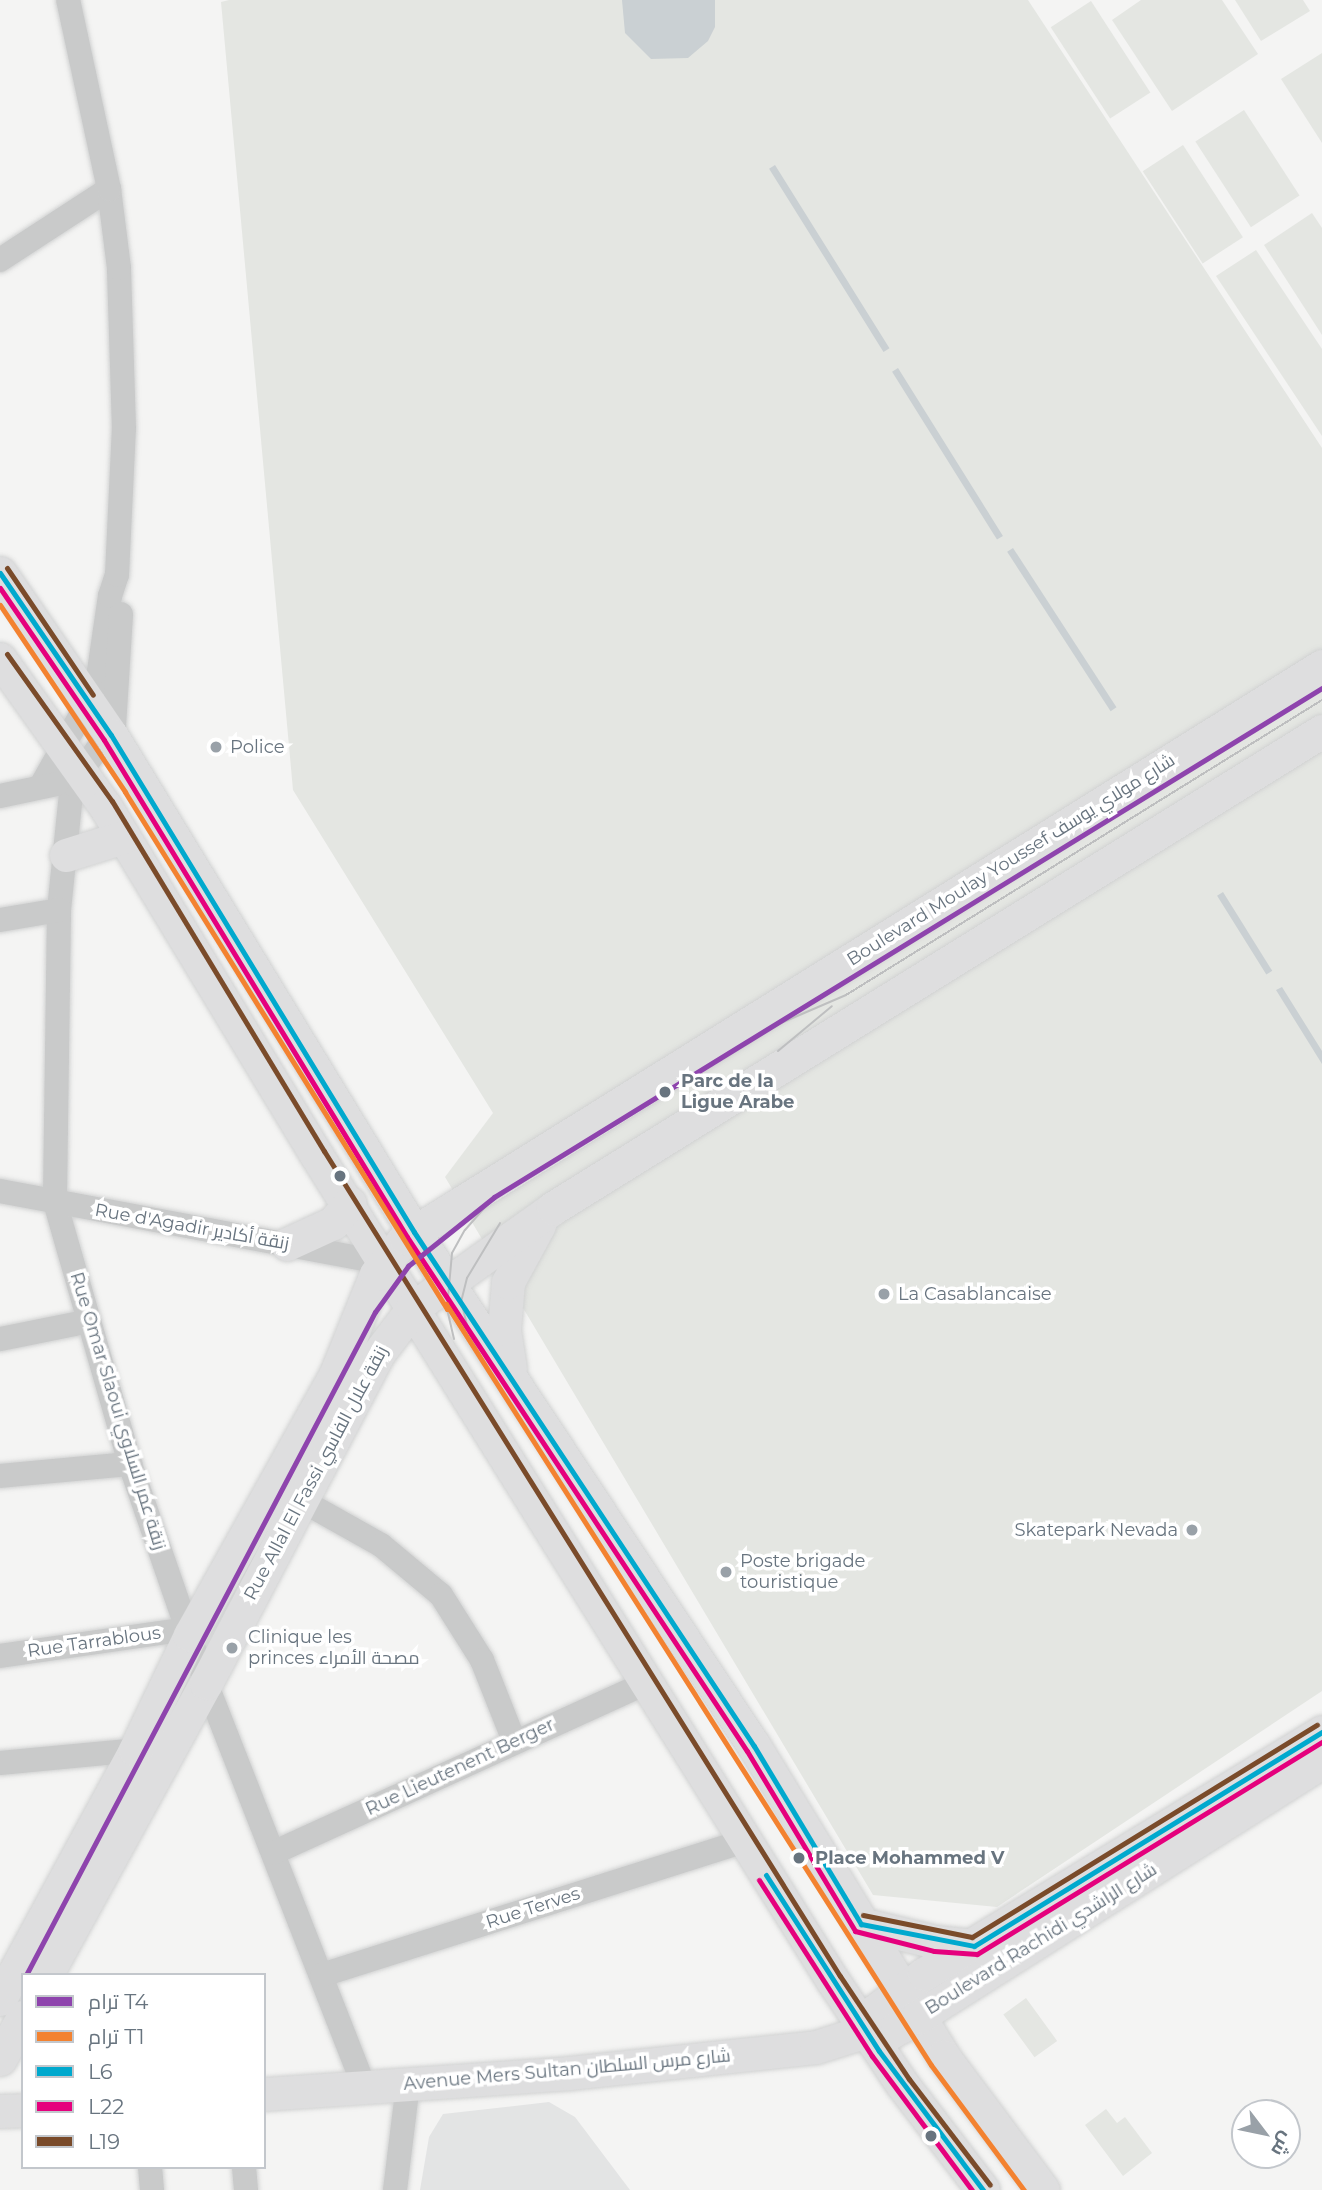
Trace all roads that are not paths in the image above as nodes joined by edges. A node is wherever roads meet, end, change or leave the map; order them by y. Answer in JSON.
{"nodes":[{"id":1,"x":68,"y":0,"type":"edge"},
{"id":2,"x":108,"y":189,"type":"junction"},
{"id":3,"x":0,"y":260,"type":"edge"},
{"id":4,"x":0,"y":573,"type":"edge"},
{"id":5,"x":117,"y":575,"type":"junction"},
{"id":6,"x":0,"y":659,"type":"edge"},
{"id":7,"x":1322,"y":666,"type":"edge"},
{"id":8,"x":88,"y":702,"type":"junction"},
{"id":9,"x":1322,"y":731,"type":"edge"},
{"id":10,"x":111,"y":735,"type":"junction"},
{"id":11,"x":72,"y":768,"type":"junction"},
{"id":12,"x":42,"y":784,"type":"junction"},
{"id":13,"x":0,"y":796,"type":"edge"},
{"id":14,"x":123,"y":837,"type":"junction"},
{"id":15,"x":66,"y":855,"type":"junction"},
{"id":16,"x":60,"y":910,"type":"junction"},
{"id":17,"x":0,"y":920,"type":"edge"},
{"id":18,"x":0,"y":1191,"type":"edge"},
{"id":19,"x":55,"y":1202,"type":"junction"},
{"id":20,"x":349,"y":1203,"type":"junction"},
{"id":21,"x":553,"y":1208,"type":"junction"},
{"id":22,"x":414,"y":1232,"type":"junction"},
{"id":23,"x":287,"y":1244,"type":"junction"},
{"id":24,"x":385,"y":1263,"type":"junction"},
{"id":25,"x":447,"y":1283,"type":"junction"},
{"id":26,"x":413,"y":1308,"type":"junction"},
{"id":27,"x":89,"y":1321,"type":"junction"},
{"id":28,"x":0,"y":1339,"type":"edge"},
{"id":29,"x":522,"y":1396,"type":"junction"},
{"id":30,"x":130,"y":1464,"type":"junction"},
{"id":31,"x":0,"y":1476,"type":"edge"},
{"id":32,"x":299,"y":1499,"type":"junction"},
{"id":33,"x":189,"y":1632,"type":"junction"},
{"id":34,"x":0,"y":1656,"type":"edge"},
{"id":35,"x":206,"y":1682,"type":"junction"},
{"id":36,"x":648,"y":1682,"type":"junction"},
{"id":37,"x":1322,"y":1732,"type":"edge"},
{"id":38,"x":514,"y":1741,"type":"junction"},
{"id":39,"x":151,"y":1750,"type":"junction"},
{"id":40,"x":1322,"y":1762,"type":"edge"},
{"id":41,"x":0,"y":1763,"type":"edge"},
{"id":42,"x":744,"y":1841,"type":"junction"},
{"id":43,"x":273,"y":1853,"type":"junction"},
{"id":44,"x":861,"y":1924,"type":"junction"},
{"id":45,"x":974,"y":1946,"type":"junction"},
{"id":46,"x":47,"y":1973,"type":"edge"},
{"id":47,"x":322,"y":1975,"type":"junction"},
{"id":48,"x":901,"y":1989,"type":"junction"},
{"id":49,"x":0,"y":1999,"type":"edge"},
{"id":50,"x":918,"y":2017,"type":"junction"},
{"id":51,"x":21,"y":2021,"type":"edge"},
{"id":52,"x":866,"y":2031,"type":"junction"},
{"id":53,"x":0,"y":2059,"type":"edge"},
{"id":54,"x":408,"y":2084,"type":"junction"},
{"id":55,"x":364,"y":2087,"type":"junction"},
{"id":56,"x":266,"y":2094,"type":"edge"},
{"id":57,"x":21,"y":2110,"type":"edge"},
{"id":58,"x":0,"y":2111,"type":"edge"},
{"id":59,"x":150,"y":2169,"type":"edge"},
{"id":60,"x":244,"y":2169,"type":"edge"},
{"id":61,"x":152,"y":2190,"type":"edge"},
{"id":62,"x":246,"y":2190,"type":"edge"},
{"id":63,"x":395,"y":2190,"type":"edge"},
{"id":64,"x":983,"y":2190,"type":"edge"},
{"id":65,"x":1043,"y":2190,"type":"edge"}],
"edges":[{"from":1,"to":2,"type":"street"},
{"from":2,"to":3,"type":"street"},
{"from":2,"to":5,"type":"street"},
{"from":4,"to":8,"type":"main road"},
{"from":5,"to":8,"type":"street"},
{"from":5,"to":10,"type":"street"},
{"from":6,"to":11,"type":"main road"},
{"from":7,"to":22,"type":"main road","name":"Boulevard Moulay Youssef شارع مولاي يوسف"},
{"from":8,"to":10,"type":"main road"},
{"from":8,"to":11,"type":"street"},
{"from":9,"to":21,"type":"main road"},
{"from":10,"to":11,"type":"street"},
{"from":10,"to":22,"type":"main road"},
{"from":11,"to":12,"type":"street"},
{"from":11,"to":12,"type":"street"},
{"from":11,"to":14,"type":"main road"},
{"from":11,"to":15,"type":"street","name":"Rue Omar Slaoui زنقة عمر السلاوي"},
{"from":12,"to":13,"type":"street"},
{"from":14,"to":15,"type":"main road"},
{"from":14,"to":20,"type":"main road"},
{"from":15,"to":16,"type":"street","name":"Rue Omar Slaoui زنقة عمر السلاوي"},
{"from":16,"to":17,"type":"street"},
{"from":16,"to":19,"type":"street","name":"Rue Omar Slaoui زنقة عمر السلاوي"},
{"from":18,"to":19,"type":"street","name":"Rue d'Agadir زنقة أكادير"},
{"from":19,"to":23,"type":"street","name":"Rue d'Agadir زنقة أكادير"},
{"from":19,"to":27,"type":"street","name":"Rue Omar Slaoui زنقة عمر السلاوي"},
{"from":20,"to":23,"type":"main road"},
{"from":20,"to":24,"type":"main road"},
{"from":21,"to":25,"type":"main road"},
{"from":21,"to":29,"type":"main road"},
{"from":22,"to":24,"type":"main road","name":"Rue Allal El Fassi زنقة علال الفاسي"},
{"from":22,"to":25,"type":"main road"},
{"from":23,"to":24,"type":"street","name":"Rue d'Agadir زنقة أكادير"},
{"from":24,"to":26,"type":"main road"},
{"from":24,"to":33,"type":"main road","name":"Rue Allal El Fassi زنقة علال الفاسي"},
{"from":25,"to":26,"type":"main road","name":"Rue Allal El Fassi زنقة علال الفاسي"},
{"from":25,"to":29,"type":"main road"},
{"from":26,"to":32,"type":"main road","name":"Rue Allal El Fassi زنقة علال الفاسي"},
{"from":26,"to":36,"type":"main road"},
{"from":27,"to":28,"type":"street"},
{"from":27,"to":30,"type":"street","name":"Rue Omar Slaoui زنقة عمر السلاوي"},
{"from":29,"to":44,"type":"main road"},
{"from":30,"to":31,"type":"street"},
{"from":30,"to":33,"type":"street","name":"Rue Omar Slaoui زنقة عمر السلاوي"},
{"from":32,"to":35,"type":"main road","name":"Rue Allal El Fassi زنقة علال الفاسي"},
{"from":32,"to":38,"type":"street"},
{"from":33,"to":34,"type":"street","name":"Rue Tarrablous"},
{"from":33,"to":35,"type":"street","name":"Rue Omar Slaoui زنقة عمر السلاوي"},
{"from":33,"to":39,"type":"main road","name":"Rue Allal El Fassi زنقة علال الفاسي"},
{"from":35,"to":39,"type":"main road","name":"Rue Allal El Fassi زنقة علال الفاسي"},
{"from":35,"to":43,"type":"street","name":"Rue Omar Slaoui زنقة عمر السلاوي"},
{"from":36,"to":38,"type":"street","name":"Rue Lieutenent Berger"},
{"from":36,"to":42,"type":"main road"},
{"from":37,"to":45,"type":"main road","name":"Boulevard Rachidi شارع الراشدي"},
{"from":38,"to":43,"type":"street","name":"Rue Lieutenent Berger"},
{"from":39,"to":41,"type":"street"},
{"from":39,"to":46,"type":"main road","name":"Rue Allal El Fassi زنقة علال الفاسي"},
{"from":39,"to":49,"type":"main road","name":"Rue Allal El Fassi زنقة علال الفاسي"},
{"from":40,"to":50,"type":"main road","name":"Boulevard Rachidi شارع الراشدي"},
{"from":42,"to":47,"type":"street","name":"Rue Terves"},
{"from":42,"to":52,"type":"main road"},
{"from":43,"to":47,"type":"street","name":"Rue Omar Slaoui زنقة عمر السلاوي"},
{"from":44,"to":45,"type":"main road"},
{"from":44,"to":48,"type":"main road"},
{"from":45,"to":48,"type":"main road","name":"Boulevard Rachidi شارع الراشدي"},
{"from":47,"to":55,"type":"street","name":"Rue Omar Slaoui زنقة عمر السلاوي"},
{"from":48,"to":50,"type":"main road"},
{"from":48,"to":52,"type":"main road","name":"Boulevard Rachidi شارع الراشدي"},
{"from":50,"to":52,"type":"main road","name":"Boulevard Rachidi شارع الراشدي"},
{"from":50,"to":65,"type":"main road"},
{"from":51,"to":53,"type":"main road"},
{"from":52,"to":54,"type":"main road","name":"Avenue Mers Sultan شارع مرس السلطان"},
{"from":52,"to":64,"type":"main road"},
{"from":54,"to":55,"type":"main road","name":"Avenue Mers Sultan شارع مرس السلطان"},
{"from":54,"to":63,"type":"street"},
{"from":55,"to":56,"type":"main road","name":"Avenue Mers Sultan شارع مرس السلطان"},
{"from":57,"to":58,"type":"main road"},
{"from":59,"to":61,"type":"street"},
{"from":60,"to":62,"type":"street"}]}
